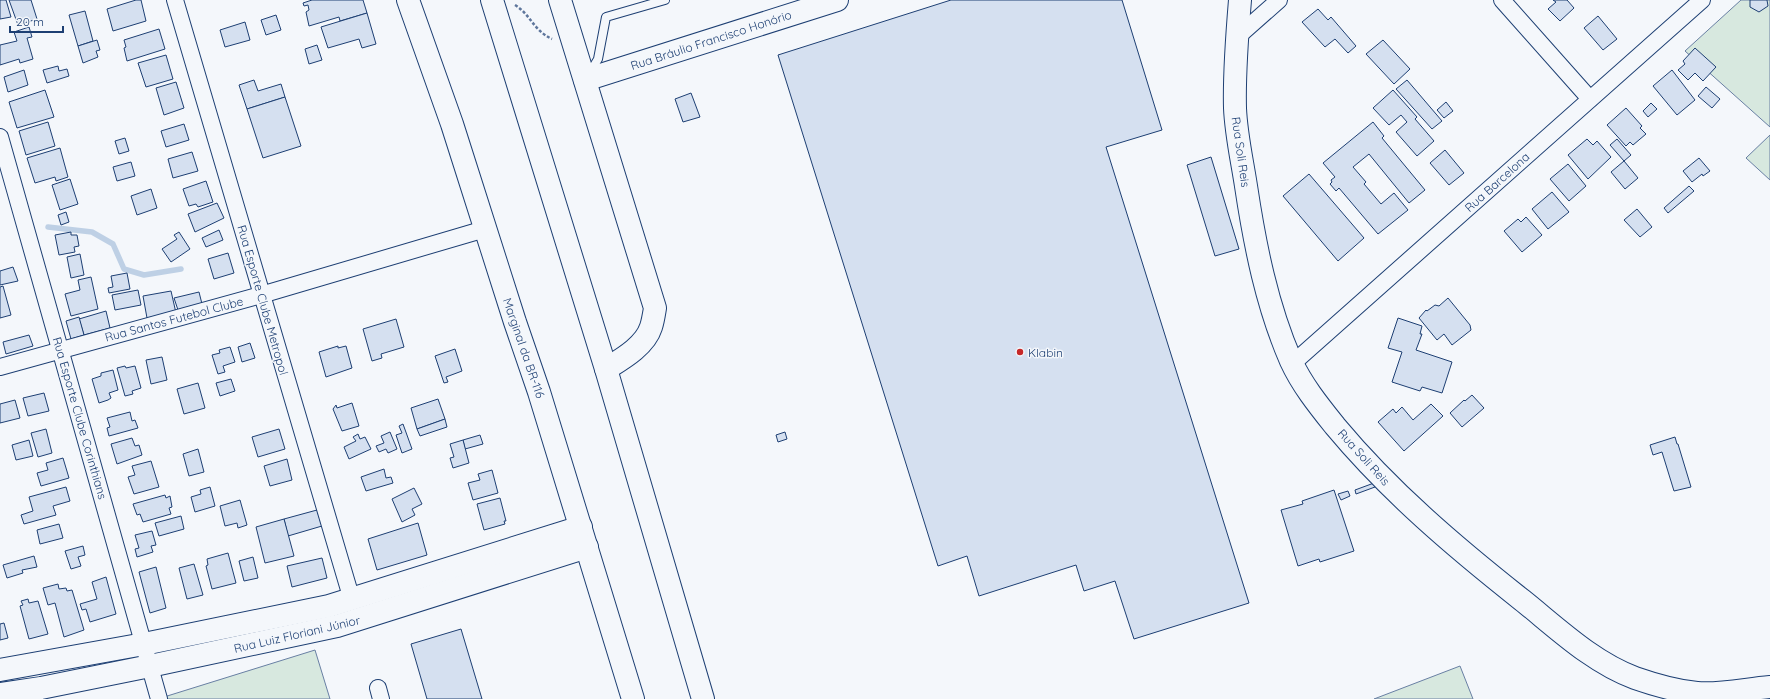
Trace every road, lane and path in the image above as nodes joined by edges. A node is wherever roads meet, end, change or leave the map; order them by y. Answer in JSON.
{"nodes":[{"id":1,"x":175,"y":0,"type":"edge"},
{"id":2,"x":408,"y":0,"type":"edge"},
{"id":3,"x":492,"y":0,"type":"edge"},
{"id":4,"x":560,"y":0,"type":"edge"},
{"id":5,"x":665,"y":0,"type":"edge"},
{"id":6,"x":836,"y":0,"type":"edge"},
{"id":7,"x":1240,"y":0,"type":"edge"},
{"id":8,"x":1279,"y":0,"type":"edge"},
{"id":9,"x":1502,"y":0,"type":"edge"},
{"id":10,"x":1702,"y":0,"type":"edge"},
{"id":11,"x":514,"y":4,"type":"dead end"},
{"id":12,"x":1236,"y":38,"type":"junction"},
{"id":13,"x":576,"y":50,"type":"junction"},
{"id":14,"x":585,"y":80,"type":"junction"},
{"id":15,"x":1590,"y":99,"type":"junction"},
{"id":16,"x":0,"y":137,"type":"edge"},
{"id":17,"x":485,"y":229,"type":"junction"},
{"id":18,"x":262,"y":295,"type":"junction"},
{"id":19,"x":60,"y":350,"type":"junction"},
{"id":20,"x":1292,"y":364,"type":"junction"},
{"id":21,"x":0,"y":367,"type":"edge"},
{"id":22,"x":606,"y":370,"type":"junction"},
{"id":23,"x":584,"y":537,"type":"junction"},
{"id":24,"x":352,"y":600,"type":"junction"},
{"id":25,"x":144,"y":644,"type":"junction"},
{"id":26,"x":150,"y":666,"type":"junction"},
{"id":27,"x":0,"y":670,"type":"edge"},
{"id":28,"x":1770,"y":687,"type":"edge"},
{"id":29,"x":0,"y":694,"type":"edge"},
{"id":30,"x":159,"y":699,"type":"edge"},
{"id":31,"x":633,"y":699,"type":"edge"},
{"id":32,"x":703,"y":699,"type":"edge"}],
"edges":[{"from":1,"to":18,"type":"street","name":"Rua Esporte Clube Metropol"},
{"from":2,"to":17,"type":"main road","name":"Marginal da BR-116"},
{"from":3,"to":22,"type":"main road"},
{"from":4,"to":13,"type":"main road"},
{"from":5,"to":14,"type":"lane"},
{"from":6,"to":14,"type":"main road","name":"Rua Bráulio Francisco Honório"},
{"from":7,"to":12,"type":"main road","name":"Rua Soli Reis"},
{"from":8,"to":12,"type":"street"},
{"from":9,"to":15,"type":"street"},
{"from":10,"to":15,"type":"street","name":"Rua Barcelona"},
{"from":11,"to":13,"type":"path"},
{"from":12,"to":20,"type":"main road","name":"Rua Soli Reis"},
{"from":13,"to":14,"type":"main road"},
{"from":14,"to":22,"type":"main road"},
{"from":15,"to":20,"type":"street","name":"Rua Barcelona"},
{"from":16,"to":19,"type":"street","name":"Rua Esporte Clube Corinthians"},
{"from":17,"to":18,"type":"street","name":"Rua Santos Futebol Clube"},
{"from":17,"to":23,"type":"main road","name":"Marginal da BR-116"},
{"from":18,"to":19,"type":"street","name":"Rua Santos Futebol Clube"},
{"from":18,"to":24,"type":"street","name":"Rua Esporte Clube Metropol"},
{"from":19,"to":21,"type":"street","name":"Rua Santos Futebol Clube"},
{"from":19,"to":25,"type":"street","name":"Rua Esporte Clube Corinthians"},
{"from":20,"to":28,"type":"main road","name":"Rua Soli Reis"},
{"from":22,"to":32,"type":"main road"},
{"from":23,"to":24,"type":"main road","name":"Rua Luiz Floriani Júnior"},
{"from":23,"to":26,"type":"main road","name":"Rua Luiz Floriani Júnior"},
{"from":23,"to":31,"type":"main road","name":"Marginal da BR-116"},
{"from":24,"to":25,"type":"main road","name":"Rua Luiz Floriani Júnior"},
{"from":25,"to":26,"type":"street","name":"Rua Esporte Clube Corinthians"},
{"from":25,"to":27,"type":"main road","name":"Rua Luiz Floriani Júnior"},
{"from":26,"to":29,"type":"main road","name":"Rua Luiz Floriani Júnior"},
{"from":26,"to":30,"type":"street","name":"Rua Esporte Clube Corinthians"}]}
